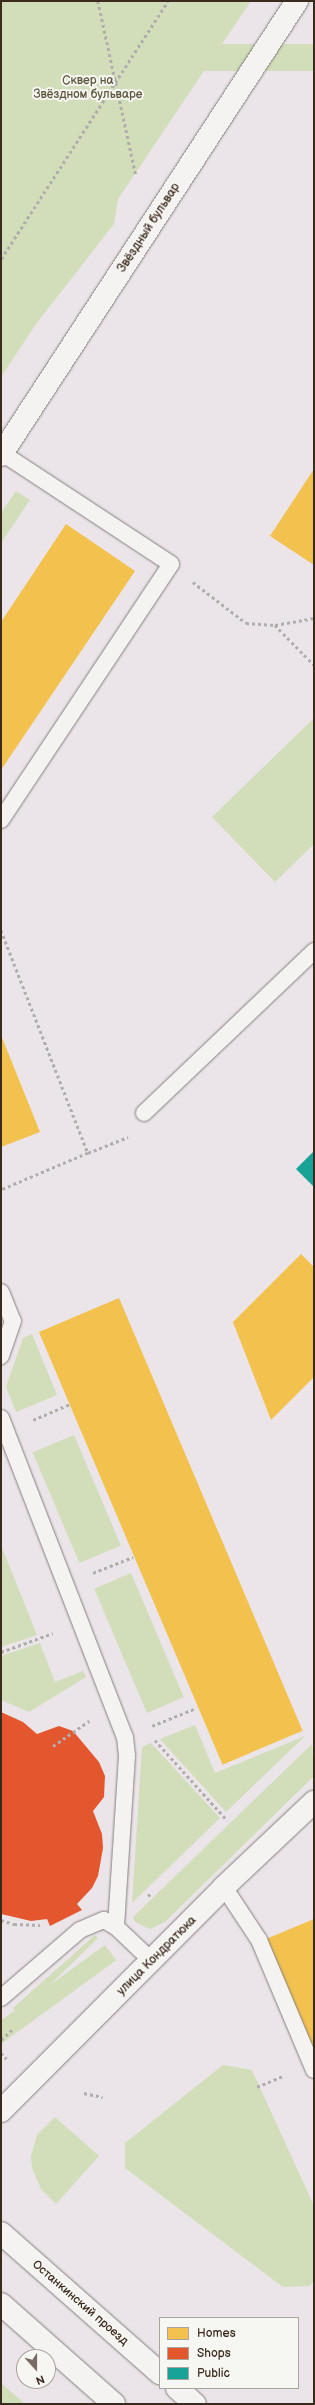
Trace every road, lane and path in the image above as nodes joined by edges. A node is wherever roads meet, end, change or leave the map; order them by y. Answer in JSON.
{"nodes":[{"id":1,"x":98,"y":1,"type":"edge"},
{"id":2,"x":168,"y":1,"type":"edge"},
{"id":3,"x":297,"y":1,"type":"edge"},
{"id":4,"x":116,"y":82,"type":"junction"},
{"id":5,"x":136,"y":176,"type":"dead end"},
{"id":6,"x":1,"y":259,"type":"edge"},
{"id":7,"x":2,"y":454,"type":"edge"},
{"id":8,"x":192,"y":581,"type":"dead end"},
{"id":9,"x":314,"y":618,"type":"edge"},
{"id":10,"x":275,"y":625,"type":"junction"},
{"id":11,"x":314,"y":665,"type":"edge"},
{"id":12,"x":1,"y":820,"type":"edge"},
{"id":13,"x":1,"y":930,"type":"edge"},
{"id":14,"x":314,"y":951,"type":"edge"},
{"id":15,"x":144,"y":1113,"type":"dead end"},
{"id":16,"x":121,"y":1140,"type":"dead end"},
{"id":17,"x":88,"y":1153,"type":"junction"},
{"id":18,"x":1,"y":1190,"type":"edge"},
{"id":19,"x":1,"y":1292,"type":"edge"},
{"id":20,"x":1,"y":1356,"type":"edge"},
{"id":21,"x":70,"y":1404,"type":"dead end"},
{"id":22,"x":4,"y":1425,"type":"edge"},
{"id":23,"x":133,"y":1557,"type":"dead end"},
{"id":24,"x":66,"y":1584,"type":"junction"},
{"id":25,"x":38,"y":1639,"type":"dead end"},
{"id":26,"x":1,"y":1652,"type":"edge"},
{"id":27,"x":196,"y":1708,"type":"dead end"},
{"id":28,"x":116,"y":1711,"type":"junction"},
{"id":29,"x":145,"y":1729,"type":"junction"},
{"id":30,"x":125,"y":1738,"type":"junction"},
{"id":31,"x":53,"y":1746,"type":"dead end"},
{"id":32,"x":314,"y":1802,"type":"edge"},
{"id":33,"x":227,"y":1820,"type":"dead end"},
{"id":34,"x":224,"y":1887,"type":"junction"},
{"id":35,"x":1,"y":1920,"type":"edge"},
{"id":36,"x":43,"y":1924,"type":"dead end"},
{"id":37,"x":116,"y":1927,"type":"junction"},
{"id":38,"x":152,"y":1962,"type":"junction"},
{"id":39,"x":1,"y":1998,"type":"edge"},
{"id":40,"x":13,"y":2029,"type":"dead end"},
{"id":41,"x":1,"y":2040,"type":"edge"},
{"id":42,"x":1,"y":2053,"type":"edge"},
{"id":43,"x":4,"y":2062,"type":"dead end"},
{"id":44,"x":314,"y":2070,"type":"edge"},
{"id":45,"x":84,"y":2093,"type":"dead end"},
{"id":46,"x":103,"y":2098,"type":"dead end"},
{"id":47,"x":1,"y":2111,"type":"edge"},
{"id":48,"x":1,"y":2233,"type":"edge"},
{"id":49,"x":1,"y":2304,"type":"edge"},
{"id":50,"x":159,"y":2372,"type":"edge"},
{"id":51,"x":178,"y":2389,"type":"edge"},
{"id":52,"x":114,"y":2404,"type":"edge"},
{"id":53,"x":195,"y":2404,"type":"edge"}],
"edges":[{"from":1,"to":4,"type":"path"},
{"from":2,"to":4,"type":"path"},
{"from":3,"to":7,"type":"street","name":"Звёздный бульвар"},
{"from":4,"to":5,"type":"path"},
{"from":4,"to":6,"type":"path"},
{"from":7,"to":12,"type":"lane"},
{"from":8,"to":10,"type":"path"},
{"from":9,"to":10,"type":"path"},
{"from":10,"to":11,"type":"path"},
{"from":13,"to":17,"type":"path"},
{"from":14,"to":15,"type":"lane"},
{"from":16,"to":17,"type":"path"},
{"from":17,"to":18,"type":"path"},
{"from":19,"to":20,"type":"lane"},
{"from":21,"to":22,"type":"path"},
{"from":22,"to":24,"type":"lane"},
{"from":23,"to":24,"type":"path"},
{"from":24,"to":28,"type":"lane"},
{"from":25,"to":26,"type":"path"},
{"from":27,"to":29,"type":"path"},
{"from":28,"to":30,"type":"lane"},
{"from":28,"to":31,"type":"path"},
{"from":29,"to":30,"type":"path"},
{"from":29,"to":33,"type":"path"},
{"from":30,"to":37,"type":"lane"},
{"from":32,"to":34,"type":"street","name":"улица Кондратюка"},
{"from":34,"to":38,"type":"street","name":"улица Кондратюка"},
{"from":34,"to":44,"type":"lane"},
{"from":35,"to":36,"type":"path"},
{"from":37,"to":38,"type":"lane"},
{"from":37,"to":39,"type":"lane"},
{"from":38,"to":47,"type":"street","name":"улица Кондратюка"},
{"from":40,"to":41,"type":"path"},
{"from":42,"to":43,"type":"path"},
{"from":45,"to":46,"type":"path"},
{"from":48,"to":50,"type":"street","name":"Останкинский проезд"},
{"from":49,"to":52,"type":"street"},
{"from":51,"to":53,"type":"street"}]}
